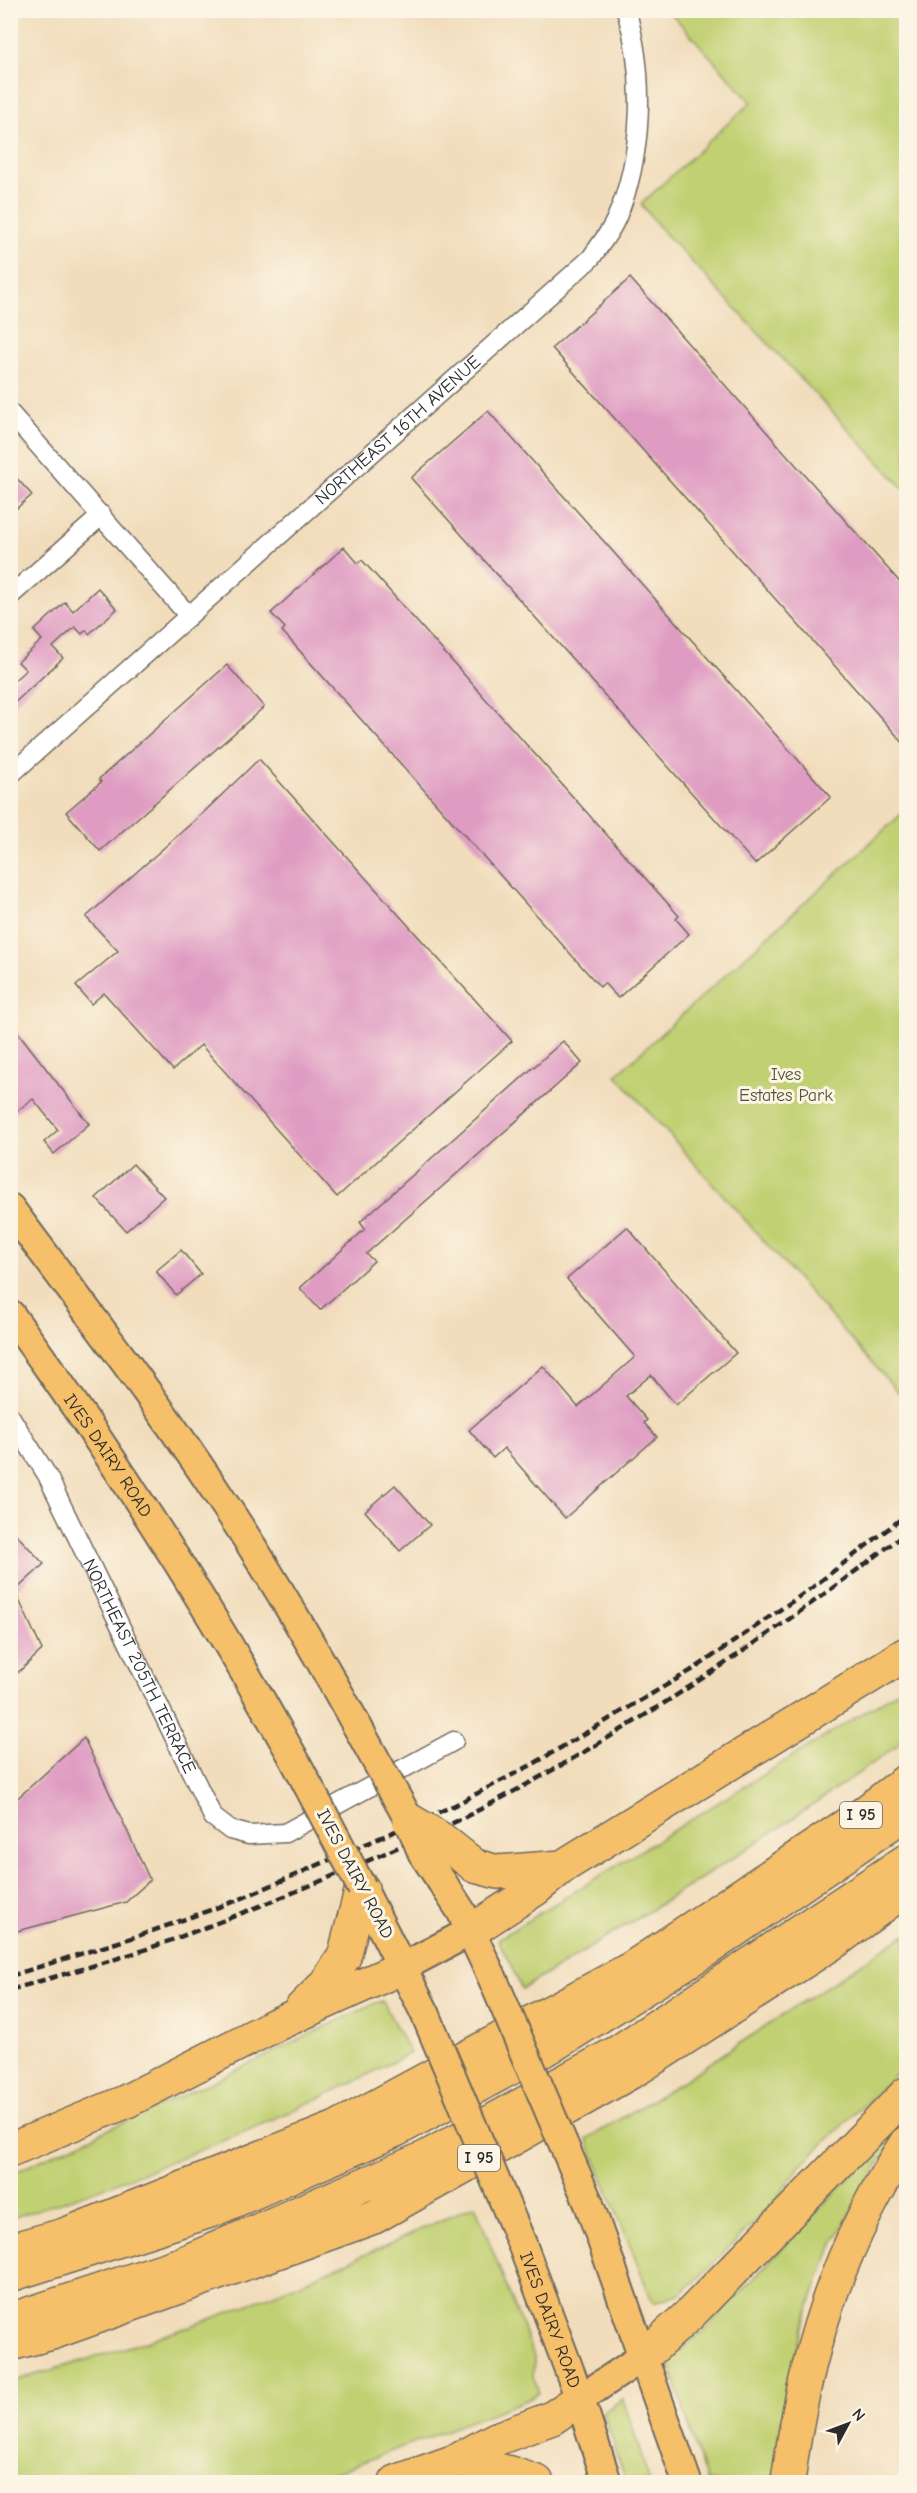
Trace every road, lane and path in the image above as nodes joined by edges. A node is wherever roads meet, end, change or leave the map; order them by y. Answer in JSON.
{"nodes":[{"id":1,"x":626,"y":10,"type":"edge"},
{"id":2,"x":10,"y":413,"type":"edge"},
{"id":3,"x":102,"y":515,"type":"junction"},
{"id":4,"x":10,"y":596,"type":"edge"},
{"id":5,"x":189,"y":616,"type":"junction"},
{"id":6,"x":10,"y":775,"type":"edge"},
{"id":7,"x":10,"y":1208,"type":"edge"},
{"id":8,"x":10,"y":1314,"type":"edge"},
{"id":9,"x":10,"y":1416,"type":"edge"},
{"id":10,"x":906,"y":1654,"type":"edge"},
{"id":11,"x":454,"y":1741,"type":"dead end"},
{"id":12,"x":906,"y":1781,"type":"edge"},
{"id":13,"x":906,"y":1813,"type":"edge"},
{"id":14,"x":410,"y":1820,"type":"junction"},
{"id":15,"x":906,"y":1861,"type":"edge"},
{"id":16,"x":562,"y":1867,"type":"junction"},
{"id":17,"x":906,"y":1889,"type":"edge"},
{"id":18,"x":369,"y":1900,"type":"junction"},
{"id":19,"x":471,"y":1931,"type":"junction"},
{"id":20,"x":403,"y":1967,"type":"junction"},
{"id":21,"x":292,"y":2018,"type":"junction"},
{"id":22,"x":906,"y":2094,"type":"edge"},
{"id":23,"x":906,"y":2143,"type":"edge"},
{"id":24,"x":10,"y":2150,"type":"edge"},
{"id":25,"x":10,"y":2250,"type":"edge"},
{"id":26,"x":10,"y":2275,"type":"edge"},
{"id":27,"x":10,"y":2320,"type":"edge"},
{"id":28,"x":10,"y":2344,"type":"edge"},
{"id":29,"x":644,"y":2356,"type":"junction"},
{"id":30,"x":580,"y":2399,"type":"junction"},
{"id":31,"x":458,"y":2460,"type":"junction"},
{"id":32,"x":396,"y":2482,"type":"edge"},
{"id":33,"x":537,"y":2482,"type":"edge"},
{"id":34,"x":607,"y":2482,"type":"edge"},
{"id":35,"x":687,"y":2482,"type":"edge"},
{"id":36,"x":788,"y":2482,"type":"edge"}],
"edges":[{"from":1,"to":5,"type":"street","name":"NORTHEAST 16TH AVENUE"},
{"from":2,"to":3,"type":"street"},
{"from":3,"to":4,"type":"street"},
{"from":3,"to":5,"type":"street"},
{"from":5,"to":6,"type":"street","name":"NORTHEAST 16TH AVENUE"},
{"from":7,"to":14,"type":"main road","bridge":true},
{"from":8,"to":18,"type":"main road","name":"IVES DAIRY ROAD","bridge":true},
{"from":9,"to":11,"type":"street","name":"NORTHEAST 205TH TERRACE"},
{"from":10,"to":16,"type":"highway"},
{"from":12,"to":25,"type":"highway","number":"I 95"},
{"from":13,"to":26,"type":"highway"},
{"from":14,"to":16,"type":"highway","bridge":true},
{"from":14,"to":19,"type":"main road","bridge":true},
{"from":15,"to":27,"type":"highway"},
{"from":16,"to":19,"type":"highway"},
{"from":17,"to":28,"type":"highway","number":"I 95"},
{"from":18,"to":20,"type":"main road","name":"IVES DAIRY ROAD"},
{"from":18,"to":21,"type":"highway"},
{"from":19,"to":20,"type":"main road"},
{"from":19,"to":29,"type":"main road","bridge":true},
{"from":20,"to":21,"type":"highway"},
{"from":20,"to":30,"type":"main road","name":"IVES DAIRY ROAD","bridge":true},
{"from":21,"to":24,"type":"highway"},
{"from":22,"to":29,"type":"highway"},
{"from":23,"to":36,"type":"highway"},
{"from":29,"to":30,"type":"main road"},
{"from":29,"to":35,"type":"main road"},
{"from":30,"to":31,"type":"highway"},
{"from":30,"to":34,"type":"main road","name":"IVES DAIRY ROAD"},
{"from":31,"to":32,"type":"highway"},
{"from":31,"to":33,"type":"highway"}]}
